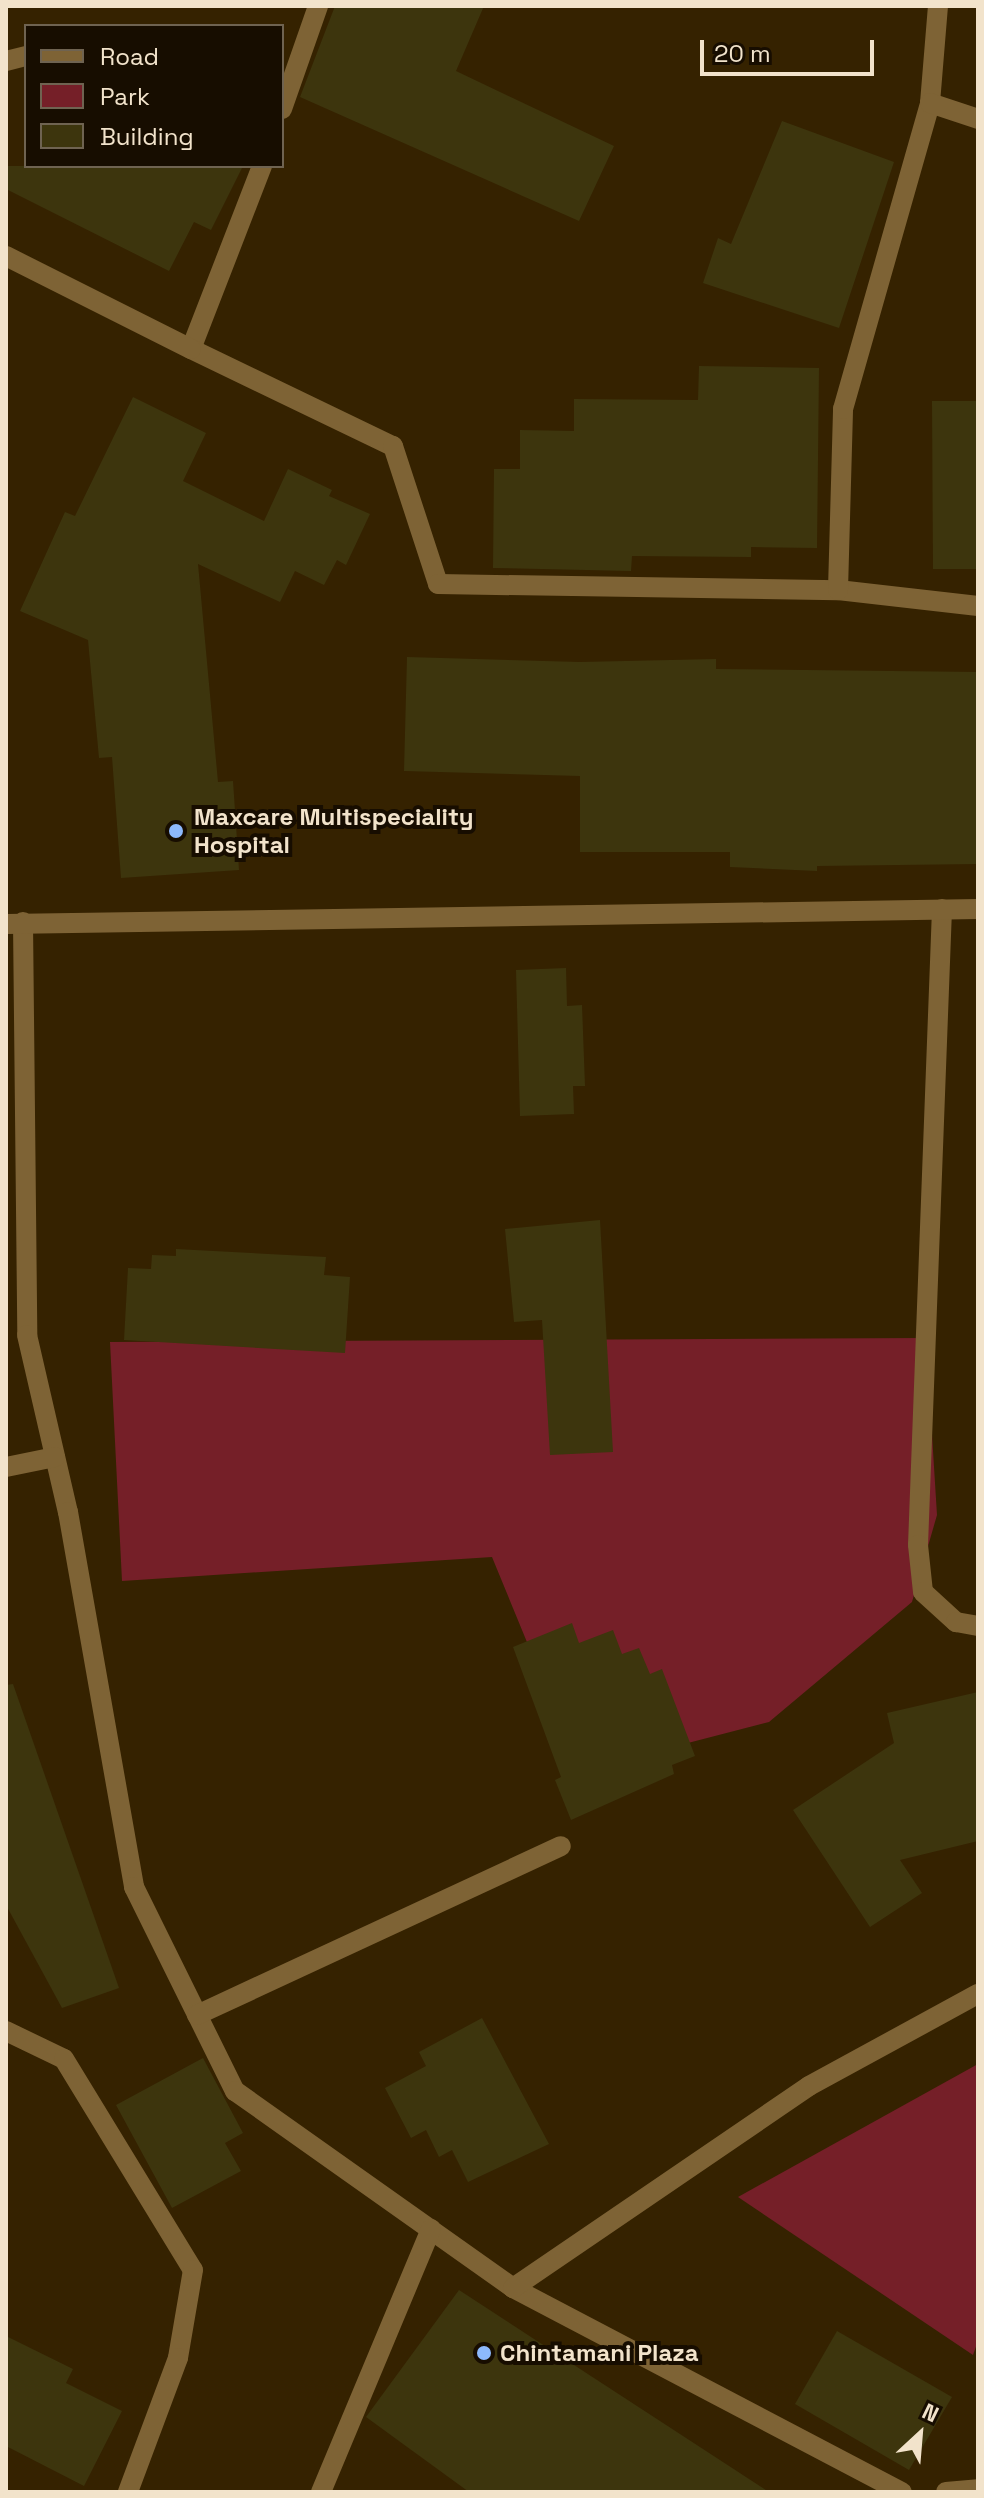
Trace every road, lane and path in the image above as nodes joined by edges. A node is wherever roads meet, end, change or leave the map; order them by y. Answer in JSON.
{"nodes":[{"id":1,"x":318,"y":6,"type":"edge"},
{"id":2,"x":938,"y":6,"type":"edge"},
{"id":3,"x":284,"y":103,"type":"edge"},
{"id":4,"x":930,"y":103,"type":"junction"},
{"id":5,"x":978,"y":119,"type":"edge"},
{"id":6,"x":261,"y":168,"type":"edge"},
{"id":7,"x":6,"y":256,"type":"edge"},
{"id":8,"x":191,"y":349,"type":"junction"},
{"id":9,"x":838,"y":590,"type":"junction"},
{"id":10,"x":978,"y":606,"type":"edge"},
{"id":11,"x":942,"y":909,"type":"junction"},
{"id":12,"x":978,"y":909,"type":"edge"},
{"id":13,"x":14,"y":923,"type":"edge"},
{"id":14,"x":55,"y":1457,"type":"junction"},
{"id":15,"x":6,"y":1467,"type":"edge"},
{"id":16,"x":978,"y":1626,"type":"edge"},
{"id":17,"x":561,"y":1846,"type":"dead end"},
{"id":18,"x":978,"y":1994,"type":"edge"},
{"id":19,"x":197,"y":2015,"type":"junction"},
{"id":20,"x":6,"y":2031,"type":"edge"},
{"id":21,"x":431,"y":2229,"type":"junction"},
{"id":22,"x":513,"y":2288,"type":"junction"},
{"id":23,"x":978,"y":2489,"type":"edge"},
{"id":24,"x":128,"y":2492,"type":"edge"},
{"id":25,"x":321,"y":2492,"type":"edge"},
{"id":26,"x":902,"y":2492,"type":"edge"},
{"id":27,"x":946,"y":2492,"type":"edge"}],
"edges":[{"from":1,"to":3,"type":"street"},
{"from":2,"to":4,"type":"street"},
{"from":4,"to":5,"type":"street"},
{"from":4,"to":9,"type":"street"},
{"from":6,"to":8,"type":"street"},
{"from":7,"to":8,"type":"street"},
{"from":8,"to":9,"type":"street"},
{"from":9,"to":10,"type":"street"},
{"from":11,"to":12,"type":"street"},
{"from":11,"to":13,"type":"street"},
{"from":11,"to":16,"type":"street"},
{"from":13,"to":14,"type":"street"},
{"from":14,"to":15,"type":"street"},
{"from":14,"to":19,"type":"street"},
{"from":17,"to":19,"type":"street"},
{"from":18,"to":22,"type":"street"},
{"from":19,"to":21,"type":"street"},
{"from":20,"to":24,"type":"street"},
{"from":21,"to":22,"type":"street"},
{"from":21,"to":25,"type":"street"},
{"from":22,"to":26,"type":"street"},
{"from":23,"to":27,"type":"street"}]}
